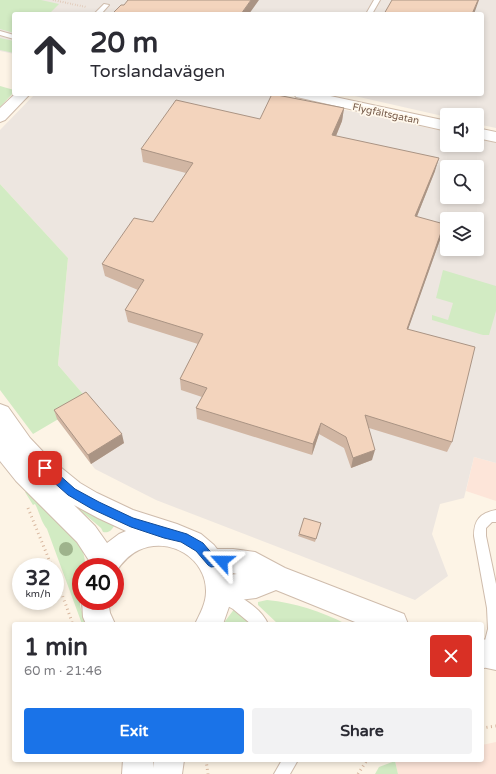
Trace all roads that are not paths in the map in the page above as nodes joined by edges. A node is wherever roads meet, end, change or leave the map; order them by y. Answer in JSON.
{"nodes":[{"id":1,"x":377,"y":0,"type":"edge"},
{"id":2,"x":370,"y":12,"type":"edge"},
{"id":3,"x":0,"y":33,"type":"edge"},
{"id":4,"x":12,"y":36,"type":"edge"},
{"id":5,"x":21,"y":96,"type":"edge"},
{"id":6,"x":314,"y":96,"type":"edge"},
{"id":7,"x":0,"y":117,"type":"edge"},
{"id":8,"x":440,"y":124,"type":"edge"},
{"id":9,"x":484,"y":134,"type":"edge"},
{"id":10,"x":496,"y":137,"type":"edge"},
{"id":11,"x":0,"y":414,"type":"edge"},
{"id":12,"x":0,"y":444,"type":"edge"},
{"id":13,"x":496,"y":516,"type":"edge"},
{"id":14,"x":164,"y":533,"type":"junction"},
{"id":15,"x":101,"y":558,"type":"edge"},
{"id":16,"x":110,"y":558,"type":"edge"},
{"id":17,"x":211,"y":562,"type":"junction"},
{"id":18,"x":276,"y":577,"type":"junction"},
{"id":19,"x":219,"y":591,"type":"junction"},
{"id":20,"x":96,"y":610,"type":"edge"},
{"id":21,"x":100,"y":622,"type":"edge"},
{"id":22,"x":209,"y":622,"type":"edge"},
{"id":23,"x":259,"y":622,"type":"edge"},
{"id":24,"x":389,"y":622,"type":"edge"},
{"id":25,"x":487,"y":656,"type":"edge"},
{"id":26,"x":138,"y":762,"type":"edge"},
{"id":27,"x":169,"y":762,"type":"edge"},
{"id":28,"x":289,"y":762,"type":"edge"},
{"id":29,"x":137,"y":774,"type":"edge"},
{"id":30,"x":167,"y":774,"type":"edge"},
{"id":31,"x":282,"y":774,"type":"edge"}],
"edges":[{"from":1,"to":2,"type":"lane"},
{"from":3,"to":4,"type":"lane"},
{"from":5,"to":7,"type":"street"},
{"from":6,"to":8,"type":"street","name":"Flygfältsgatan"},
{"from":9,"to":10,"type":"street"},
{"from":11,"to":14,"type":"street"},
{"from":12,"to":15,"type":"street"},
{"from":13,"to":25,"type":"lane"},
{"from":14,"to":16,"type":"street"},
{"from":14,"to":17,"type":"street"},
{"from":17,"to":18,"type":"street"},
{"from":17,"to":19,"type":"street"},
{"from":18,"to":19,"type":"street"},
{"from":18,"to":24,"type":"street"},
{"from":19,"to":22,"type":"street"},
{"from":19,"to":23,"type":"lane"},
{"from":20,"to":21,"type":"street"},
{"from":26,"to":29,"type":"street"},
{"from":27,"to":30,"type":"street"},
{"from":28,"to":31,"type":"lane"}]}
